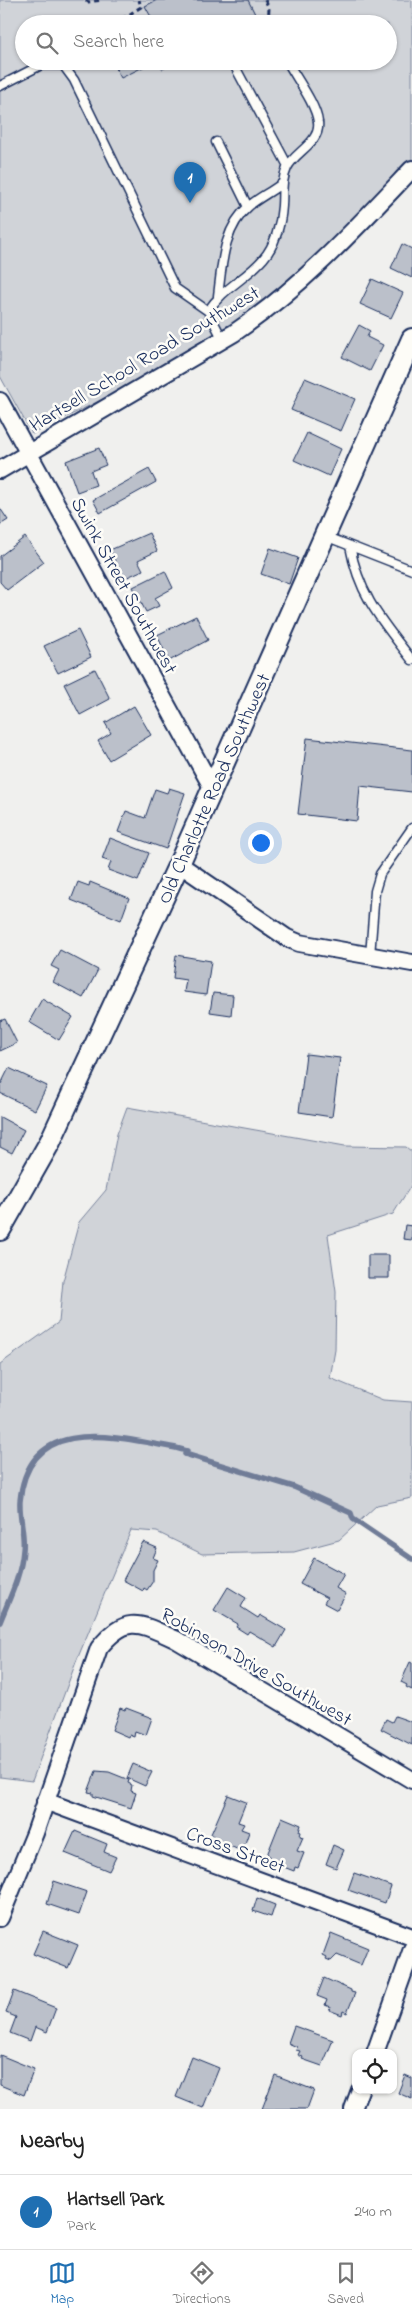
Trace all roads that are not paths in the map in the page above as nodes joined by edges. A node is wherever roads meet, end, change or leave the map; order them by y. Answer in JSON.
{"nodes":[{"id":1,"x":31,"y":70,"type":"edge"},
{"id":2,"x":67,"y":70,"type":"edge"},
{"id":3,"x":237,"y":70,"type":"edge"},
{"id":4,"x":292,"y":70,"type":"edge"},
{"id":5,"x":0,"y":86,"type":"edge"},
{"id":6,"x":216,"y":142,"type":"dead end"},
{"id":7,"x":288,"y":166,"type":"junction"},
{"id":8,"x":412,"y":169,"type":"edge"},
{"id":9,"x":281,"y":184,"type":"junction"},
{"id":10,"x":248,"y":207,"type":"junction"},
{"id":11,"x":218,"y":296,"type":"junction"},
{"id":12,"x":208,"y":311,"type":"junction"},
{"id":13,"x":412,"y":339,"type":"edge"},
{"id":14,"x":223,"y":340,"type":"junction"},
{"id":15,"x":0,"y":401,"type":"edge"},
{"id":16,"x":29,"y":453,"type":"junction"},
{"id":17,"x":0,"y":470,"type":"edge"},
{"id":18,"x":325,"y":536,"type":"junction"},
{"id":19,"x":350,"y":546,"type":"junction"},
{"id":20,"x":412,"y":570,"type":"edge"},
{"id":21,"x":412,"y":660,"type":"edge"},
{"id":22,"x":213,"y":789,"type":"junction"},
{"id":23,"x":412,"y":828,"type":"edge"},
{"id":24,"x":179,"y":864,"type":"junction"},
{"id":25,"x":370,"y":956,"type":"junction"},
{"id":26,"x":412,"y":963,"type":"edge"},
{"id":27,"x":1,"y":1223,"type":"edge"},
{"id":28,"x":412,"y":1780,"type":"edge"},
{"id":29,"x":45,"y":1800,"type":"junction"},
{"id":30,"x":0,"y":1918,"type":"edge"},
{"id":31,"x":412,"y":1937,"type":"edge"},
{"id":32,"x":412,"y":1949,"type":"edge"},
{"id":33,"x":376,"y":2049,"type":"edge"},
{"id":34,"x":359,"y":2094,"type":"edge"},
{"id":35,"x":353,"y":2109,"type":"edge"}],
"edges":[{"from":1,"to":5,"type":"lane"},
{"from":2,"to":12,"type":"lane"},
{"from":3,"to":7,"type":"lane"},
{"from":4,"to":7,"type":"lane"},
{"from":6,"to":10,"type":"lane"},
{"from":7,"to":9,"type":"lane"},
{"from":8,"to":14,"type":"street","name":"Hartsell School Road Southwest"},
{"from":9,"to":10,"type":"lane"},
{"from":9,"to":11,"type":"lane"},
{"from":10,"to":11,"type":"lane"},
{"from":11,"to":12,"type":"lane"},
{"from":12,"to":14,"type":"lane"},
{"from":13,"to":18,"type":"street","name":"Old Charlotte Road Southwest"},
{"from":14,"to":16,"type":"street","name":"Hartsell School Road Southwest"},
{"from":15,"to":16,"type":"street","name":"Swink Street Southwest"},
{"from":16,"to":17,"type":"street","name":"Hartsell School Road Southwest"},
{"from":16,"to":22,"type":"street","name":"Swink Street Southwest"},
{"from":18,"to":19,"type":"lane"},
{"from":18,"to":22,"type":"street","name":"Old Charlotte Road Southwest"},
{"from":19,"to":20,"type":"lane"},
{"from":19,"to":21,"type":"lane"},
{"from":22,"to":24,"type":"street","name":"Old Charlotte Road Southwest"},
{"from":23,"to":25,"type":"lane"},
{"from":24,"to":25,"type":"street"},
{"from":24,"to":27,"type":"street","name":"Old Charlotte Road Southwest"},
{"from":25,"to":26,"type":"street"},
{"from":28,"to":29,"type":"street","name":"Robinson Drive Southwest"},
{"from":29,"to":30,"type":"street","name":"Robinson Drive Southwest"},
{"from":29,"to":31,"type":"street","name":"Cross Street"},
{"from":32,"to":33,"type":"street"},
{"from":34,"to":35,"type":"street"}]}
